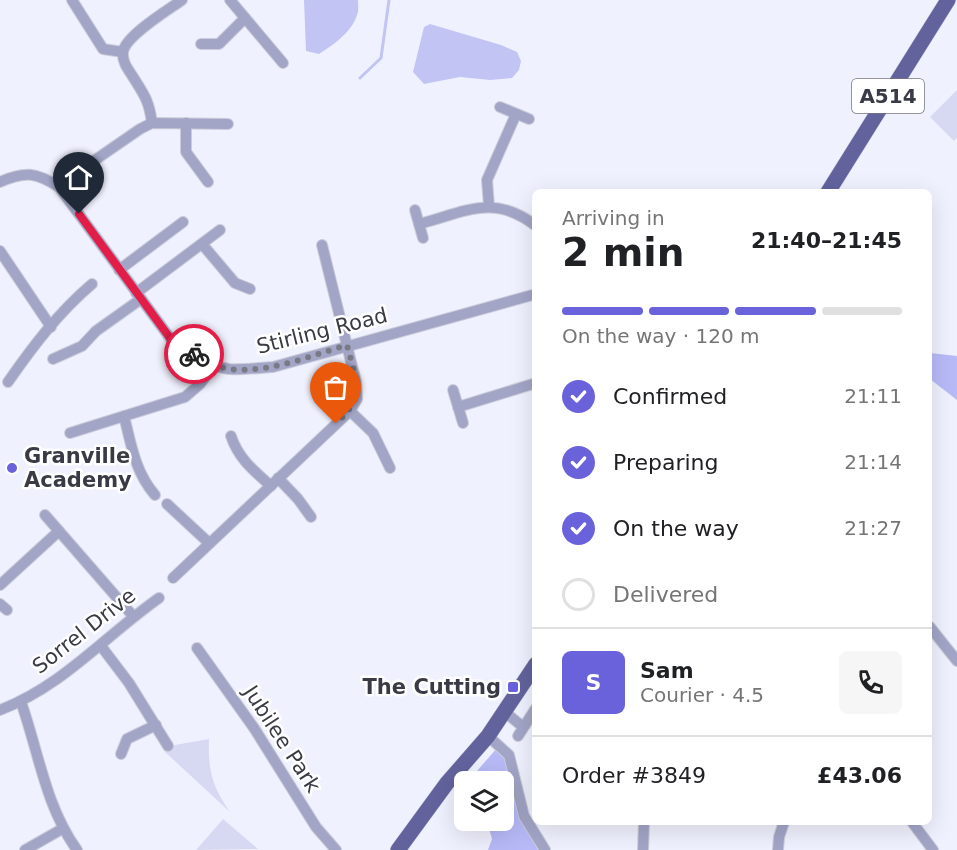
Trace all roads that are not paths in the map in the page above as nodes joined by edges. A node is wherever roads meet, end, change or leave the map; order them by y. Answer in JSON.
{"nodes":[{"id":1,"x":72,"y":0,"type":"edge"},
{"id":2,"x":182,"y":0,"type":"edge"},
{"id":3,"x":230,"y":0,"type":"edge"},
{"id":4,"x":948,"y":0,"type":"edge"},
{"id":5,"x":245,"y":18,"type":"junction"},
{"id":6,"x":201,"y":44,"type":"dead end"},
{"id":7,"x":123,"y":52,"type":"junction"},
{"id":8,"x":283,"y":63,"type":"dead end"},
{"id":9,"x":500,"y":107,"type":"dead end"},
{"id":10,"x":516,"y":114,"type":"junction"},
{"id":11,"x":529,"y":119,"type":"dead end"},
{"id":12,"x":152,"y":123,"type":"junction"},
{"id":13,"x":186,"y":123,"type":"junction"},
{"id":14,"x":228,"y":124,"type":"dead end"},
{"id":15,"x":0,"y":182,"type":"edge"},
{"id":16,"x":208,"y":182,"type":"dead end"},
{"id":17,"x":59,"y":187,"type":"junction"},
{"id":18,"x":830,"y":189,"type":"edge"},
{"id":19,"x":489,"y":206,"type":"junction"},
{"id":20,"x":415,"y":210,"type":"dead end"},
{"id":21,"x":183,"y":222,"type":"dead end"},
{"id":22,"x":419,"y":224,"type":"junction"},
{"id":23,"x":532,"y":224,"type":"edge"},
{"id":24,"x":220,"y":231,"type":"dead end"},
{"id":25,"x":423,"y":238,"type":"dead end"},
{"id":26,"x":202,"y":244,"type":"junction"},
{"id":27,"x":322,"y":245,"type":"dead end"},
{"id":28,"x":0,"y":252,"type":"edge"},
{"id":29,"x":119,"y":270,"type":"junction"},
{"id":30,"x":92,"y":284,"type":"dead end"},
{"id":31,"x":250,"y":289,"type":"dead end"},
{"id":32,"x":532,"y":295,"type":"edge"},
{"id":33,"x":138,"y":296,"type":"junction"},
{"id":34,"x":51,"y":327,"type":"junction"},
{"id":35,"x":347,"y":345,"type":"junction"},
{"id":36,"x":53,"y":359,"type":"dead end"},
{"id":37,"x":214,"y":365,"type":"junction"},
{"id":38,"x":8,"y":382,"type":"dead end"},
{"id":39,"x":532,"y":384,"type":"edge"},
{"id":40,"x":453,"y":390,"type":"dead end"},
{"id":41,"x":458,"y":407,"type":"junction"},
{"id":42,"x":350,"y":411,"type":"junction"},
{"id":43,"x":124,"y":416,"type":"junction"},
{"id":44,"x":463,"y":423,"type":"dead end"},
{"id":45,"x":70,"y":433,"type":"dead end"},
{"id":46,"x":231,"y":436,"type":"dead end"},
{"id":47,"x":390,"y":468,"type":"dead end"},
{"id":48,"x":274,"y":482,"type":"junction"},
{"id":49,"x":155,"y":495,"type":"dead end"},
{"id":50,"x":167,"y":504,"type":"dead end"},
{"id":51,"x":45,"y":515,"type":"dead end"},
{"id":52,"x":311,"y":517,"type":"dead end"},
{"id":53,"x":59,"y":531,"type":"junction"},
{"id":54,"x":209,"y":543,"type":"junction"},
{"id":55,"x":173,"y":578,"type":"dead end"},
{"id":56,"x":0,"y":585,"type":"edge"},
{"id":57,"x":159,"y":598,"type":"dead end"},
{"id":58,"x":133,"y":616,"type":"junction"},
{"id":59,"x":934,"y":641,"type":"edge"},
{"id":60,"x":101,"y":645,"type":"junction"},
{"id":61,"x":197,"y":648,"type":"dead end"},
{"id":62,"x":957,"y":661,"type":"edge"},
{"id":63,"x":532,"y":670,"type":"edge"},
{"id":64,"x":21,"y":702,"type":"junction"},
{"id":65,"x":0,"y":710,"type":"edge"},
{"id":66,"x":505,"y":712,"type":"junction"},
{"id":67,"x":532,"y":714,"type":"edge"},
{"id":68,"x":156,"y":725,"type":"junction"},
{"id":69,"x":488,"y":736,"type":"junction"},
{"id":70,"x":168,"y":746,"type":"dead end"},
{"id":71,"x":121,"y":753,"type":"dead end"},
{"id":72,"x":644,"y":825,"type":"edge"},
{"id":73,"x":783,"y":825,"type":"edge"},
{"id":74,"x":914,"y":825,"type":"edge"},
{"id":75,"x":62,"y":829,"type":"junction"},
{"id":76,"x":25,"y":850,"type":"edge"},
{"id":77,"x":77,"y":850,"type":"edge"},
{"id":78,"x":336,"y":850,"type":"edge"},
{"id":79,"x":398,"y":850,"type":"edge"},
{"id":80,"x":545,"y":850,"type":"edge"},
{"id":81,"x":643,"y":850,"type":"edge"},
{"id":82,"x":778,"y":850,"type":"edge"},
{"id":83,"x":933,"y":850,"type":"edge"}],
"edges":[{"from":1,"to":7,"type":"street"},
{"from":2,"to":7,"type":"street"},
{"from":3,"to":5,"type":"street"},
{"from":4,"to":18,"type":"main road","number":"A514"},
{"from":5,"to":6,"type":"street"},
{"from":5,"to":8,"type":"street"},
{"from":7,"to":12,"type":"street"},
{"from":9,"to":10,"type":"street"},
{"from":10,"to":11,"type":"street"},
{"from":10,"to":19,"type":"street"},
{"from":12,"to":13,"type":"street"},
{"from":12,"to":17,"type":"street"},
{"from":13,"to":14,"type":"street"},
{"from":13,"to":16,"type":"street"},
{"from":15,"to":17,"type":"street","name":"Stirling Road"},
{"from":17,"to":29,"type":"street","name":"Stirling Road"},
{"from":19,"to":22,"type":"street"},
{"from":19,"to":23,"type":"street"},
{"from":20,"to":22,"type":"street"},
{"from":21,"to":29,"type":"street"},
{"from":22,"to":25,"type":"street"},
{"from":24,"to":26,"type":"street"},
{"from":26,"to":31,"type":"street"},
{"from":26,"to":33,"type":"street"},
{"from":27,"to":35,"type":"street"},
{"from":28,"to":34,"type":"street"},
{"from":29,"to":33,"type":"street","name":"Stirling Road"},
{"from":30,"to":34,"type":"street"},
{"from":32,"to":35,"type":"street","name":"Stirling Road"},
{"from":33,"to":36,"type":"street"},
{"from":33,"to":37,"type":"street","name":"Stirling Road"},
{"from":34,"to":38,"type":"street"},
{"from":35,"to":37,"type":"street","name":"Stirling Road"},
{"from":35,"to":42,"type":"street"},
{"from":37,"to":43,"type":"street"},
{"from":39,"to":41,"type":"street"},
{"from":40,"to":41,"type":"street"},
{"from":41,"to":44,"type":"street"},
{"from":42,"to":47,"type":"street"},
{"from":42,"to":48,"type":"street"},
{"from":43,"to":45,"type":"street"},
{"from":43,"to":49,"type":"street"},
{"from":46,"to":48,"type":"street"},
{"from":48,"to":52,"type":"street"},
{"from":48,"to":54,"type":"street"},
{"from":50,"to":54,"type":"street"},
{"from":51,"to":53,"type":"street"},
{"from":53,"to":56,"type":"street"},
{"from":53,"to":58,"type":"street"},
{"from":54,"to":55,"type":"street"},
{"from":57,"to":58,"type":"street","name":"Sorrel Drive"},
{"from":58,"to":60,"type":"street","name":"Sorrel Drive"},
{"from":59,"to":62,"type":"street"},
{"from":60,"to":64,"type":"street","name":"Sorrel Drive"},
{"from":60,"to":68,"type":"street"},
{"from":61,"to":78,"type":"street","name":"Jubilee Park"},
{"from":63,"to":66,"type":"main road"},
{"from":64,"to":65,"type":"street","name":"Sorrel Drive"},
{"from":64,"to":75,"type":"street"},
{"from":66,"to":67,"type":"street"},
{"from":66,"to":69,"type":"main road"},
{"from":68,"to":70,"type":"street"},
{"from":68,"to":71,"type":"street"},
{"from":69,"to":79,"type":"main road"},
{"from":69,"to":80,"type":"street"},
{"from":72,"to":81,"type":"street"},
{"from":73,"to":82,"type":"street"},
{"from":74,"to":83,"type":"street"},
{"from":75,"to":76,"type":"street"},
{"from":75,"to":77,"type":"street"}]}
